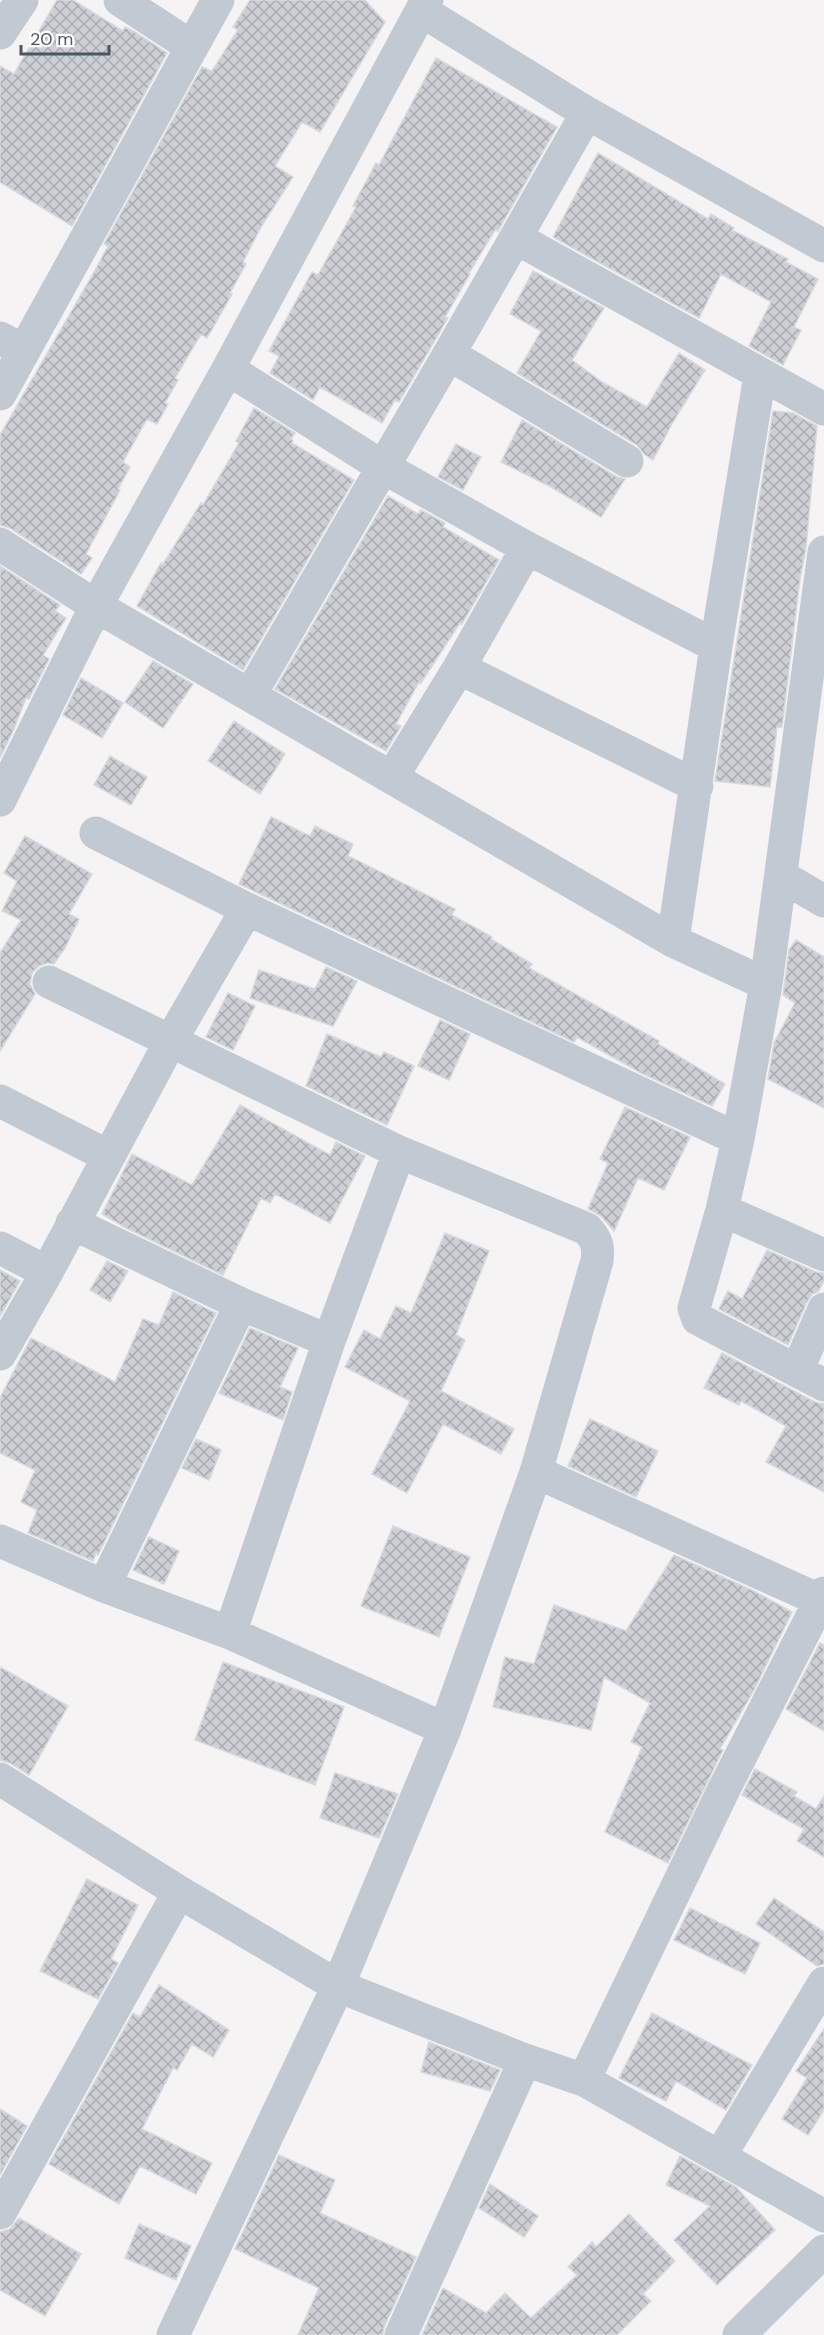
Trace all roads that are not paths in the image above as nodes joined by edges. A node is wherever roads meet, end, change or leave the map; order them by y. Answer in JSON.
{"nodes":[{"id":1,"x":22,"y":0,"type":"edge"},
{"id":2,"x":120,"y":0,"type":"edge"},
{"id":3,"x":218,"y":0,"type":"edge"},
{"id":4,"x":425,"y":5,"type":"edge"},
{"id":5,"x":0,"y":33,"type":"edge"},
{"id":6,"x":192,"y":47,"type":"junction"},
{"id":7,"x":587,"y":113,"type":"junction"},
{"id":8,"x":516,"y":238,"type":"junction"},
{"id":9,"x":824,"y":246,"type":"edge"},
{"id":10,"x":12,"y":344,"type":"edge"},
{"id":11,"x":449,"y":354,"type":"junction"},
{"id":12,"x":228,"y":369,"type":"junction"},
{"id":13,"x":760,"y":375,"type":"junction"},
{"id":14,"x":0,"y":394,"type":"edge"},
{"id":15,"x":824,"y":409,"type":"edge"},
{"id":16,"x":627,"y":461,"type":"dead end"},
{"id":17,"x":382,"y":467,"type":"junction"},
{"id":18,"x":0,"y":544,"type":"edge"},
{"id":19,"x":527,"y":548,"type":"junction"},
{"id":20,"x":823,"y":567,"type":"edge"},
{"id":21,"x":96,"y":606,"type":"junction"},
{"id":22,"x":716,"y":646,"type":"junction"},
{"id":23,"x":459,"y":668,"type":"junction"},
{"id":24,"x":250,"y":695,"type":"junction"},
{"id":25,"x":392,"y":777,"type":"junction"},
{"id":26,"x":697,"y":786,"type":"junction"},
{"id":27,"x":0,"y":800,"type":"edge"},
{"id":28,"x":96,"y":833,"type":"dead end"},
{"id":29,"x":781,"y":876,"type":"junction"},
{"id":30,"x":824,"y":901,"type":"edge"},
{"id":31,"x":248,"y":909,"type":"junction"},
{"id":32,"x":673,"y":941,"type":"junction"},
{"id":33,"x":49,"y":982,"type":"dead end"},
{"id":34,"x":766,"y":984,"type":"junction"},
{"id":35,"x":170,"y":1042,"type":"junction"},
{"id":36,"x":0,"y":1101,"type":"edge"},
{"id":37,"x":738,"y":1139,"type":"junction"},
{"id":38,"x":399,"y":1152,"type":"junction"},
{"id":39,"x":108,"y":1156,"type":"junction"},
{"id":40,"x":722,"y":1210,"type":"junction"},
{"id":41,"x":72,"y":1223,"type":"junction"},
{"id":42,"x":0,"y":1248,"type":"edge"},
{"id":43,"x":822,"y":1249,"type":"edge"},
{"id":44,"x":47,"y":1272,"type":"junction"},
{"id":45,"x":241,"y":1304,"type":"junction"},
{"id":46,"x":824,"y":1309,"type":"edge"},
{"id":47,"x":328,"y":1341,"type":"junction"},
{"id":48,"x":0,"y":1354,"type":"edge"},
{"id":49,"x":811,"y":1378,"type":"edge"},
{"id":50,"x":536,"y":1472,"type":"junction"},
{"id":51,"x":0,"y":1541,"type":"edge"},
{"id":52,"x":104,"y":1586,"type":"junction"},
{"id":53,"x":823,"y":1598,"type":"edge"},
{"id":54,"x":230,"y":1633,"type":"junction"},
{"id":55,"x":445,"y":1729,"type":"junction"},
{"id":56,"x":0,"y":1779,"type":"edge"},
{"id":57,"x":179,"y":1892,"type":"junction"},
{"id":58,"x":824,"y":1983,"type":"edge"},
{"id":59,"x":338,"y":1986,"type":"junction"},
{"id":60,"x":525,"y":2060,"type":"junction"},
{"id":61,"x":584,"y":2080,"type":"junction"},
{"id":62,"x":720,"y":2156,"type":"junction"},
{"id":63,"x":0,"y":2213,"type":"edge"},
{"id":64,"x":824,"y":2216,"type":"edge"},
{"id":65,"x":824,"y":2251,"type":"edge"},
{"id":66,"x":173,"y":2335,"type":"edge"},
{"id":67,"x":401,"y":2335,"type":"edge"},
{"id":68,"x":739,"y":2335,"type":"edge"}],
"edges":[{"from":1,"to":5,"type":"street"},
{"from":2,"to":6,"type":"street"},
{"from":3,"to":6,"type":"street"},
{"from":4,"to":7,"type":"street"},
{"from":4,"to":12,"type":"street"},
{"from":6,"to":10,"type":"street"},
{"from":7,"to":8,"type":"street"},
{"from":7,"to":9,"type":"street"},
{"from":8,"to":11,"type":"street"},
{"from":8,"to":13,"type":"street"},
{"from":10,"to":14,"type":"street"},
{"from":11,"to":16,"type":"street"},
{"from":11,"to":17,"type":"street"},
{"from":12,"to":17,"type":"street"},
{"from":12,"to":21,"type":"street"},
{"from":13,"to":15,"type":"street"},
{"from":13,"to":22,"type":"street"},
{"from":17,"to":19,"type":"street"},
{"from":17,"to":24,"type":"street"},
{"from":18,"to":21,"type":"street"},
{"from":19,"to":22,"type":"street"},
{"from":19,"to":23,"type":"street"},
{"from":20,"to":29,"type":"street"},
{"from":21,"to":24,"type":"street"},
{"from":21,"to":27,"type":"street"},
{"from":22,"to":26,"type":"street"},
{"from":23,"to":25,"type":"street"},
{"from":23,"to":26,"type":"street"},
{"from":24,"to":25,"type":"street"},
{"from":25,"to":32,"type":"street"},
{"from":26,"to":32,"type":"street"},
{"from":28,"to":31,"type":"street"},
{"from":29,"to":30,"type":"street"},
{"from":29,"to":34,"type":"street"},
{"from":31,"to":35,"type":"street"},
{"from":31,"to":37,"type":"street"},
{"from":32,"to":34,"type":"street"},
{"from":33,"to":35,"type":"street"},
{"from":34,"to":37,"type":"street"},
{"from":35,"to":38,"type":"street"},
{"from":35,"to":39,"type":"street"},
{"from":36,"to":39,"type":"street"},
{"from":37,"to":40,"type":"street"},
{"from":38,"to":47,"type":"street"},
{"from":38,"to":50,"type":"street"},
{"from":39,"to":41,"type":"street"},
{"from":40,"to":43,"type":"street"},
{"from":40,"to":49,"type":"street"},
{"from":41,"to":44,"type":"street"},
{"from":41,"to":45,"type":"street"},
{"from":42,"to":44,"type":"street"},
{"from":44,"to":48,"type":"street"},
{"from":45,"to":47,"type":"street"},
{"from":45,"to":52,"type":"street"},
{"from":46,"to":49,"type":"street"},
{"from":47,"to":54,"type":"street"},
{"from":50,"to":53,"type":"street"},
{"from":50,"to":55,"type":"street"},
{"from":51,"to":52,"type":"street"},
{"from":52,"to":54,"type":"street"},
{"from":53,"to":61,"type":"street"},
{"from":54,"to":55,"type":"street"},
{"from":55,"to":59,"type":"street"},
{"from":56,"to":57,"type":"street"},
{"from":57,"to":59,"type":"street"},
{"from":57,"to":63,"type":"street"},
{"from":58,"to":62,"type":"street"},
{"from":59,"to":60,"type":"street"},
{"from":59,"to":66,"type":"street"},
{"from":60,"to":61,"type":"street"},
{"from":60,"to":67,"type":"street"},
{"from":61,"to":62,"type":"street"},
{"from":62,"to":64,"type":"street"},
{"from":65,"to":68,"type":"street"}]}
